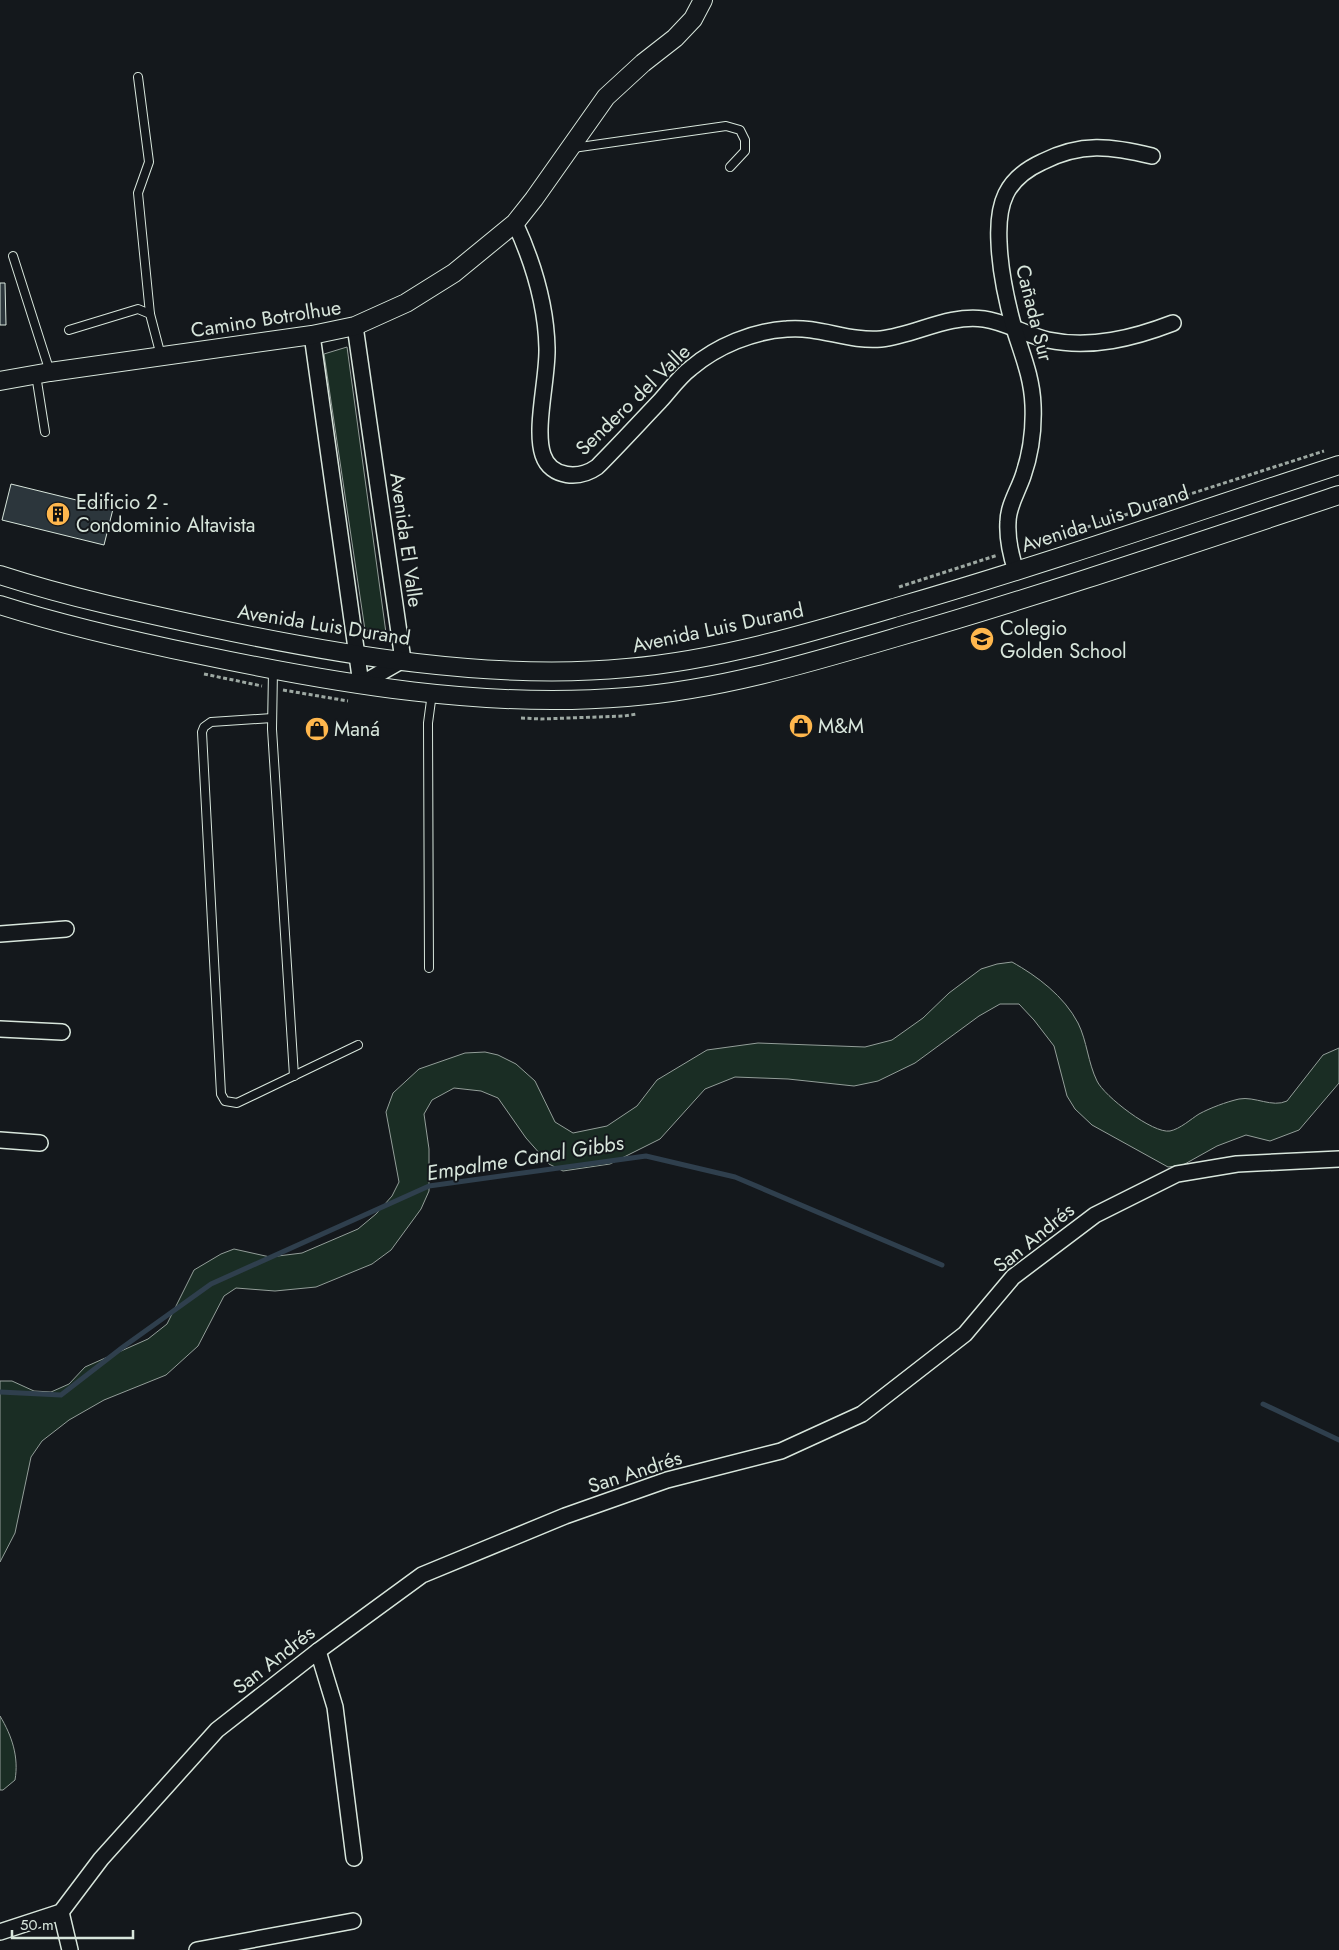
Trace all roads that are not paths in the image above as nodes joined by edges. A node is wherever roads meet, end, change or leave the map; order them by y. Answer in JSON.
{"nodes":[{"id":1,"x":703,"y":0,"type":"edge"},
{"id":2,"x":138,"y":77,"type":"dead end"},
{"id":3,"x":568,"y":148,"type":"junction"},
{"id":4,"x":1152,"y":156,"type":"dead end"},
{"id":5,"x":730,"y":167,"type":"dead end"},
{"id":6,"x":515,"y":223,"type":"junction"},
{"id":7,"x":13,"y":256,"type":"dead end"},
{"id":8,"x":150,"y":314,"type":"junction"},
{"id":9,"x":1174,"y":323,"type":"dead end"},
{"id":10,"x":355,"y":326,"type":"junction"},
{"id":11,"x":69,"y":330,"type":"dead end"},
{"id":12,"x":1015,"y":330,"type":"junction"},
{"id":13,"x":312,"y":335,"type":"junction"},
{"id":14,"x":162,"y":358,"type":"junction"},
{"id":15,"x":43,"y":374,"type":"junction"},
{"id":16,"x":0,"y":381,"type":"edge"},
{"id":17,"x":45,"y":432,"type":"dead end"},
{"id":18,"x":1339,"y":465,"type":"edge"},
{"id":19,"x":1339,"y":495,"type":"edge"},
{"id":20,"x":1016,"y":571,"type":"junction"},
{"id":21,"x":0,"y":575,"type":"edge"},
{"id":22,"x":0,"y":605,"type":"edge"},
{"id":23,"x":357,"y":654,"type":"junction"},
{"id":24,"x":403,"y":660,"type":"junction"},
{"id":25,"x":273,"y":670,"type":"junction"},
{"id":26,"x":360,"y":684,"type":"junction"},
{"id":27,"x":432,"y":692,"type":"junction"},
{"id":28,"x":272,"y":718,"type":"junction"},
{"id":29,"x":66,"y":928,"type":"dead end"},
{"id":30,"x":0,"y":934,"type":"edge"},
{"id":31,"x":429,"y":968,"type":"dead end"},
{"id":32,"x":0,"y":1029,"type":"edge"},
{"id":33,"x":62,"y":1032,"type":"dead end"},
{"id":34,"x":358,"y":1045,"type":"dead end"},
{"id":35,"x":294,"y":1076,"type":"junction"},
{"id":36,"x":0,"y":1140,"type":"edge"},
{"id":37,"x":40,"y":1143,"type":"dead end"},
{"id":38,"x":1339,"y":1159,"type":"edge"},
{"id":39,"x":318,"y":1651,"type":"junction"},
{"id":40,"x":354,"y":1858,"type":"dead end"},
{"id":41,"x":61,"y":1912,"type":"junction"},
{"id":42,"x":353,"y":1922,"type":"dead end"},
{"id":43,"x":0,"y":1932,"type":"edge"},
{"id":44,"x":70,"y":1950,"type":"edge"},
{"id":45,"x":197,"y":1950,"type":"edge"}],
"edges":[{"from":1,"to":3,"type":"street","name":"Camino Botrolhue"},
{"from":2,"to":8,"type":"lane"},
{"from":3,"to":5,"type":"lane"},
{"from":3,"to":6,"type":"street","name":"Camino Botrolhue"},
{"from":4,"to":12,"type":"street","name":"Cañada Sur"},
{"from":6,"to":10,"type":"street","name":"Camino Botrolhue"},
{"from":6,"to":12,"type":"street","name":"Sendero del Valle"},
{"from":7,"to":15,"type":"lane"},
{"from":8,"to":11,"type":"lane"},
{"from":8,"to":14,"type":"lane"},
{"from":9,"to":12,"type":"street","name":"Sendero del Valle"},
{"from":10,"to":13,"type":"street","name":"Camino Botrolhue"},
{"from":10,"to":24,"type":"street","name":"Avenida El Valle"},
{"from":12,"to":20,"type":"street","name":"Cañada Sur"},
{"from":13,"to":14,"type":"street","name":"Camino Botrolhue"},
{"from":13,"to":23,"type":"street"},
{"from":14,"to":15,"type":"street","name":"Camino Botrolhue"},
{"from":15,"to":16,"type":"street","name":"Camino Botrolhue"},
{"from":15,"to":17,"type":"lane"},
{"from":18,"to":20,"type":"street","name":"Avenida Luis Durand"},
{"from":19,"to":27,"type":"street"},
{"from":20,"to":24,"type":"street","name":"Avenida Luis Durand"},
{"from":21,"to":23,"type":"street","name":"Avenida Luis Durand"},
{"from":22,"to":25,"type":"street"},
{"from":23,"to":24,"type":"street","name":"Avenida Luis Durand"},
{"from":23,"to":26,"type":"street"},
{"from":24,"to":26,"type":"street"},
{"from":25,"to":26,"type":"street"},
{"from":25,"to":28,"type":"lane"},
{"from":26,"to":27,"type":"street"},
{"from":27,"to":31,"type":"lane"},
{"from":28,"to":35,"type":"lane"},
{"from":28,"to":35,"type":"lane"},
{"from":29,"to":30,"type":"street"},
{"from":32,"to":33,"type":"street"},
{"from":34,"to":35,"type":"lane"},
{"from":36,"to":37,"type":"street"},
{"from":38,"to":39,"type":"street","name":"San Andrés"},
{"from":39,"to":40,"type":"street"},
{"from":39,"to":41,"type":"street","name":"San Andrés"},
{"from":41,"to":43,"type":"street"},
{"from":41,"to":44,"type":"street"},
{"from":42,"to":45,"type":"street"}]}
